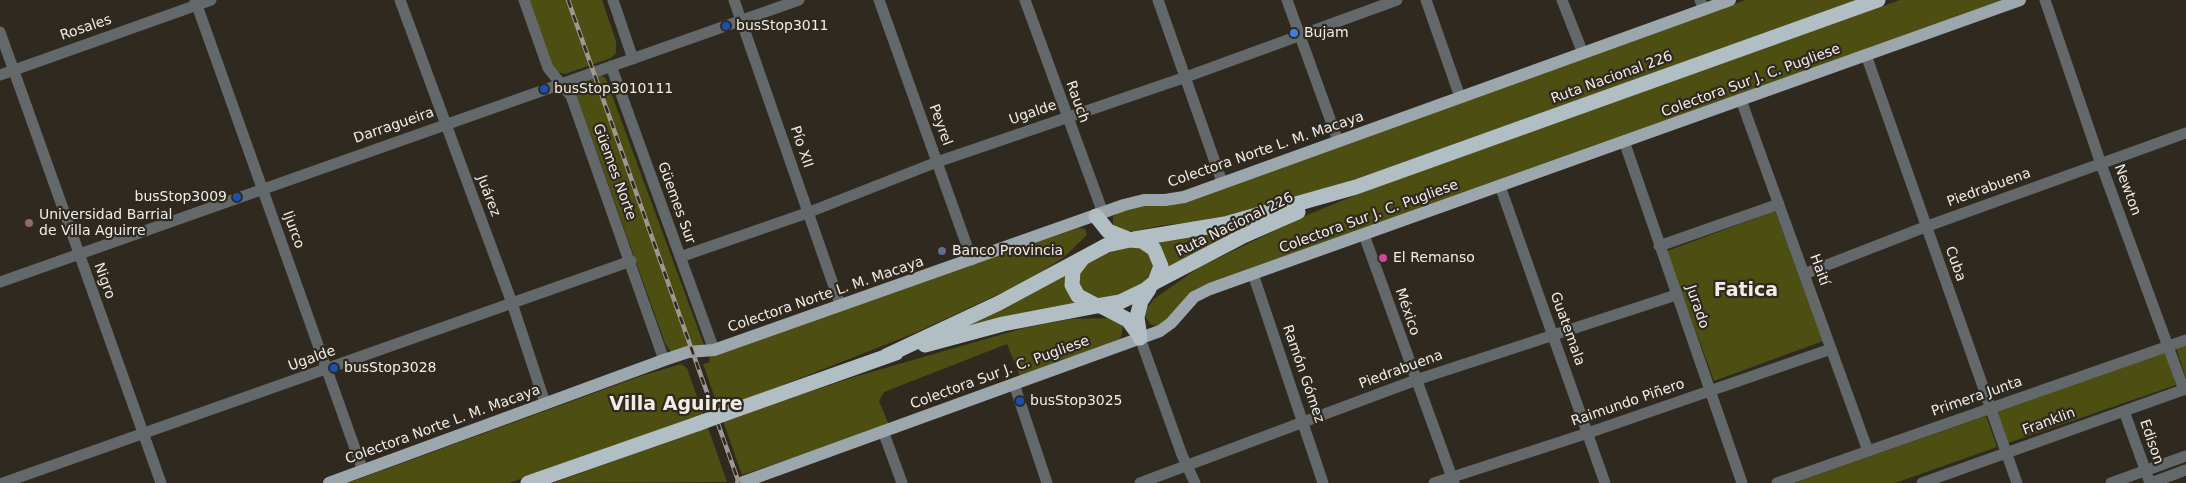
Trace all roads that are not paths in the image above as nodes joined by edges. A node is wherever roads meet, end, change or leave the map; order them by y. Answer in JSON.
{"nodes":[{"id":1,"x":211,"y":0,"type":"edge"},
{"id":2,"x":400,"y":0,"type":"edge"},
{"id":3,"x":524,"y":0,"type":"edge"},
{"id":4,"x":613,"y":0,"type":"edge"},
{"id":5,"x":734,"y":0,"type":"edge"},
{"id":6,"x":799,"y":0,"type":"edge"},
{"id":7,"x":879,"y":0,"type":"edge"},
{"id":8,"x":1025,"y":0,"type":"edge"},
{"id":9,"x":1158,"y":0,"type":"edge"},
{"id":10,"x":1288,"y":0,"type":"edge"},
{"id":11,"x":1397,"y":0,"type":"edge"},
{"id":12,"x":1426,"y":0,"type":"edge"},
{"id":13,"x":1562,"y":0,"type":"edge"},
{"id":14,"x":1730,"y":0,"type":"edge"},
{"id":15,"x":1878,"y":0,"type":"edge"},
{"id":16,"x":2020,"y":0,"type":"edge"},
{"id":17,"x":2045,"y":0,"type":"edge"},
{"id":18,"x":196,"y":2,"type":"edge"},
{"id":19,"x":1702,"y":5,"type":"edge"},
{"id":20,"x":741,"y":21,"type":"junction"},
{"id":21,"x":0,"y":32,"type":"edge"},
{"id":22,"x":1300,"y":35,"type":"junction"},
{"id":23,"x":1582,"y":52,"type":"junction"},
{"id":24,"x":1866,"y":55,"type":"junction"},
{"id":25,"x":633,"y":59,"type":"junction"},
{"id":26,"x":610,"y":66,"type":"junction"},
{"id":27,"x":14,"y":70,"type":"junction"},
{"id":28,"x":0,"y":75,"type":"edge"},
{"id":29,"x":1186,"y":77,"type":"junction"},
{"id":30,"x":562,"y":82,"type":"junction"},
{"id":31,"x":1460,"y":97,"type":"junction"},
{"id":32,"x":1741,"y":100,"type":"junction"},
{"id":33,"x":1067,"y":118,"type":"junction"},
{"id":34,"x":444,"y":124,"type":"junction"},
{"id":35,"x":2186,"y":133,"type":"edge"},
{"id":36,"x":1338,"y":141,"type":"junction"},
{"id":37,"x":1624,"y":142,"type":"junction"},
{"id":38,"x":937,"y":162,"type":"junction"},
{"id":39,"x":2101,"y":164,"type":"junction"},
{"id":40,"x":1222,"y":182,"type":"junction"},
{"id":41,"x":1500,"y":186,"type":"junction"},
{"id":42,"x":1356,"y":187,"type":"junction"},
{"id":43,"x":262,"y":188,"type":"junction"},
{"id":44,"x":1779,"y":204,"type":"junction"},
{"id":45,"x":807,"y":212,"type":"junction"},
{"id":46,"x":1099,"y":214,"type":"junction"},
{"id":47,"x":1925,"y":227,"type":"junction"},
{"id":48,"x":1364,"y":235,"type":"junction"},
{"id":49,"x":1132,"y":239,"type":"junction"},
{"id":50,"x":1659,"y":246,"type":"junction"},
{"id":51,"x":78,"y":254,"type":"junction"},
{"id":52,"x":680,"y":257,"type":"junction"},
{"id":53,"x":1084,"y":258,"type":"junction"},
{"id":54,"x":972,"y":260,"type":"junction"},
{"id":55,"x":631,"y":261,"type":"junction"},
{"id":56,"x":1253,"y":274,"type":"junction"},
{"id":57,"x":1804,"y":274,"type":"junction"},
{"id":58,"x":0,"y":282,"type":"edge"},
{"id":59,"x":1153,"y":284,"type":"junction"},
{"id":60,"x":1676,"y":295,"type":"junction"},
{"id":61,"x":512,"y":302,"type":"junction"},
{"id":62,"x":840,"y":304,"type":"junction"},
{"id":63,"x":1098,"y":306,"type":"junction"},
{"id":64,"x":1552,"y":334,"type":"junction"},
{"id":65,"x":1140,"y":338,"type":"junction"},
{"id":66,"x":2186,"y":340,"type":"edge"},
{"id":67,"x":2168,"y":346,"type":"junction"},
{"id":68,"x":1831,"y":349,"type":"junction"},
{"id":69,"x":714,"y":350,"type":"junction"},
{"id":70,"x":886,"y":356,"type":"junction"},
{"id":71,"x":664,"y":360,"type":"junction"},
{"id":72,"x":326,"y":370,"type":"junction"},
{"id":73,"x":1416,"y":380,"type":"junction"},
{"id":74,"x":1014,"y":384,"type":"junction"},
{"id":75,"x":2185,"y":390,"type":"edge"},
{"id":76,"x":1710,"y":391,"type":"junction"},
{"id":77,"x":545,"y":403,"type":"junction"},
{"id":78,"x":1991,"y":408,"type":"junction"},
{"id":79,"x":2124,"y":411,"type":"junction"},
{"id":80,"x":1303,"y":422,"type":"junction"},
{"id":81,"x":883,"y":431,"type":"junction"},
{"id":82,"x":1588,"y":433,"type":"junction"},
{"id":83,"x":145,"y":435,"type":"junction"},
{"id":84,"x":1868,"y":451,"type":"junction"},
{"id":85,"x":2006,"y":453,"type":"junction"},
{"id":86,"x":2186,"y":456,"type":"edge"},
{"id":87,"x":1189,"y":466,"type":"junction"},
{"id":88,"x":2186,"y":470,"type":"edge"},
{"id":89,"x":363,"y":471,"type":"junction"},
{"id":90,"x":2145,"y":471,"type":"junction"},
{"id":91,"x":1452,"y":480,"type":"edge"},
{"id":92,"x":756,"y":481,"type":"edge"},
{"id":93,"x":3,"y":483,"type":"edge"},
{"id":94,"x":161,"y":483,"type":"edge"},
{"id":95,"x":329,"y":483,"type":"edge"},
{"id":96,"x":528,"y":483,"type":"edge"},
{"id":97,"x":742,"y":483,"type":"edge"},
{"id":98,"x":902,"y":483,"type":"edge"},
{"id":99,"x":1048,"y":483,"type":"edge"},
{"id":100,"x":1140,"y":483,"type":"edge"},
{"id":101,"x":1194,"y":483,"type":"edge"},
{"id":102,"x":1323,"y":483,"type":"edge"},
{"id":103,"x":1434,"y":483,"type":"edge"},
{"id":104,"x":1605,"y":483,"type":"edge"},
{"id":105,"x":1742,"y":483,"type":"edge"},
{"id":106,"x":1777,"y":483,"type":"edge"},
{"id":107,"x":1922,"y":483,"type":"edge"},
{"id":108,"x":2017,"y":483,"type":"edge"},
{"id":109,"x":2111,"y":483,"type":"edge"},
{"id":110,"x":2150,"y":483,"type":"edge"}],
"edges":[{"from":1,"to":18,"type":"street","name":"Rosales"},
{"from":2,"to":34,"type":"street","name":"Juárez"},
{"from":3,"to":30,"type":"street","name":"Güemes Norte"},
{"from":4,"to":25,"type":"street"},
{"from":5,"to":20,"type":"street","name":"Pío XII"},
{"from":6,"to":20,"type":"street","name":"Darragueira"},
{"from":7,"to":38,"type":"street","name":"Peyrel"},
{"from":8,"to":33,"type":"street","name":"Rauch"},
{"from":9,"to":29,"type":"street"},
{"from":10,"to":22,"type":"street"},
{"from":11,"to":22,"type":"street","name":"Ugalde"},
{"from":12,"to":31,"type":"street"},
{"from":13,"to":23,"type":"street"},
{"from":14,"to":19,"type":"main road","name":"Colectora Norte L. M. Macaya"},
{"from":15,"to":42,"type":"highway","name":"Ruta Nacional 226"},
{"from":16,"to":24,"type":"main road","name":"Colectora Sur J. C. Pugliese"},
{"from":17,"to":39,"type":"street","name":"Newton"},
{"from":18,"to":27,"type":"street","name":"Rosales"},
{"from":18,"to":43,"type":"street","name":"Ijurco"},
{"from":19,"to":23,"type":"main road","name":"Colectora Norte L. M. Macaya"},
{"from":20,"to":25,"type":"street","name":"Darragueira"},
{"from":20,"to":45,"type":"street","name":"Pío XII"},
{"from":21,"to":27,"type":"street","name":"Nigro"},
{"from":22,"to":29,"type":"street","name":"Ugalde"},
{"from":22,"to":36,"type":"street"},
{"from":23,"to":31,"type":"main road","name":"Colectora Norte L. M. Macaya"},
{"from":24,"to":32,"type":"main road","name":"Colectora Sur J. C. Pugliese"},
{"from":24,"to":47,"type":"street","name":"Cuba"},
{"from":25,"to":26,"type":"street","name":"Darragueira"},
{"from":26,"to":30,"type":"street","name":"Darragueira"},
{"from":26,"to":52,"type":"street","name":"Güemes Sur"},
{"from":27,"to":28,"type":"street","name":"Rosales"},
{"from":27,"to":51,"type":"street","name":"Nigro"},
{"from":29,"to":33,"type":"street","name":"Ugalde"},
{"from":29,"to":40,"type":"street"},
{"from":30,"to":34,"type":"street","name":"Darragueira"},
{"from":30,"to":55,"type":"street","name":"Güemes Norte"},
{"from":31,"to":36,"type":"main road","name":"Colectora Norte L. M. Macaya"},
{"from":32,"to":37,"type":"main road","name":"Colectora Sur J. C. Pugliese"},
{"from":32,"to":44,"type":"street","name":"Haití"},
{"from":33,"to":38,"type":"street","name":"Ugalde"},
{"from":33,"to":46,"type":"street","name":"Rauch"},
{"from":34,"to":43,"type":"street","name":"Darragueira"},
{"from":34,"to":61,"type":"street","name":"Juárez"},
{"from":35,"to":39,"type":"street","name":"Piedrabuena"},
{"from":36,"to":40,"type":"main road","name":"Colectora Norte L. M. Macaya"},
{"from":37,"to":41,"type":"main road","name":"Colectora Sur J. C. Pugliese"},
{"from":37,"to":50,"type":"street","name":"Jurado"},
{"from":38,"to":45,"type":"street","name":"Ugalde"},
{"from":38,"to":54,"type":"street","name":"Peyrel"},
{"from":39,"to":47,"type":"street","name":"Piedrabuena"},
{"from":39,"to":67,"type":"street","name":"Newton"},
{"from":40,"to":46,"type":"main road","name":"Colectora Norte L. M. Macaya"},
{"from":41,"to":48,"type":"main road","name":"Colectora Sur J. C. Pugliese"},
{"from":41,"to":64,"type":"street","name":"Guatemala"},
{"from":42,"to":49,"type":"highway","name":"Ruta Nacional 226"},
{"from":42,"to":59,"type":"highway","name":"Ruta Nacional 226"},
{"from":43,"to":51,"type":"street","name":"Darragueira"},
{"from":43,"to":72,"type":"street","name":"Ijurco"},
{"from":44,"to":50,"type":"street"},
{"from":44,"to":57,"type":"street","name":"Haití"},
{"from":45,"to":52,"type":"street","name":"Ugalde"},
{"from":45,"to":62,"type":"street","name":"Pío XII"},
{"from":46,"to":49,"type":"highway"},
{"from":46,"to":53,"type":"highway"},
{"from":46,"to":54,"type":"main road","name":"Colectora Norte L. M. Macaya"},
{"from":47,"to":57,"type":"street","name":"Piedrabuena"},
{"from":47,"to":78,"type":"street","name":"Cuba"},
{"from":48,"to":56,"type":"main road","name":"Colectora Sur J. C. Pugliese"},
{"from":48,"to":73,"type":"street","name":"México"},
{"from":49,"to":53,"type":"highway","name":"Ruta Nacional 226"},
{"from":49,"to":59,"type":"highway","name":"Ruta Nacional 226"},
{"from":50,"to":60,"type":"street","name":"Jurado"},
{"from":51,"to":58,"type":"street","name":"Darragueira"},
{"from":51,"to":83,"type":"street","name":"Nigro"},
{"from":52,"to":69,"type":"street","name":"Güemes Sur"},
{"from":53,"to":63,"type":"highway"},
{"from":53,"to":70,"type":"highway","name":"Ruta Nacional 226"},
{"from":54,"to":62,"type":"main road","name":"Colectora Norte L. M. Macaya"},
{"from":55,"to":61,"type":"street","name":"Ugalde"},
{"from":55,"to":71,"type":"street","name":"Güemes Norte"},
{"from":56,"to":65,"type":"main road","name":"Colectora Sur J. C. Pugliese"},
{"from":56,"to":80,"type":"street","name":"Ramón Gómez"},
{"from":57,"to":68,"type":"street","name":"Haití"},
{"from":59,"to":63,"type":"highway","name":"Ruta Nacional 226"},
{"from":59,"to":65,"type":"highway"},
{"from":60,"to":64,"type":"street","name":"Piedrabuena"},
{"from":60,"to":76,"type":"street","name":"Jurado"},
{"from":61,"to":72,"type":"street","name":"Ugalde"},
{"from":61,"to":77,"type":"street","name":"Juárez"},
{"from":62,"to":69,"type":"main road","name":"Colectora Norte L. M. Macaya"},
{"from":63,"to":65,"type":"highway"},
{"from":63,"to":70,"type":"highway","name":"Ruta Nacional 226"},
{"from":64,"to":73,"type":"street","name":"Piedrabuena"},
{"from":64,"to":82,"type":"street","name":"Guatemala"},
{"from":65,"to":74,"type":"main road","name":"Colectora Sur J. C. Pugliese"},
{"from":65,"to":87,"type":"street"},
{"from":66,"to":67,"type":"street","name":"Primera Junta"},
{"from":67,"to":75,"type":"street","name":"Newton"},
{"from":67,"to":78,"type":"street","name":"Primera Junta"},
{"from":68,"to":76,"type":"street","name":"Raimundo Piñero"},
{"from":68,"to":84,"type":"street","name":"Haití"},
{"from":69,"to":71,"type":"main road","name":"Colectora Norte L. M. Macaya"},
{"from":70,"to":96,"type":"highway","name":"Ruta Nacional 226","bridge":true},
{"from":71,"to":77,"type":"main road","name":"Colectora Norte L. M. Macaya"},
{"from":72,"to":83,"type":"street","name":"Ugalde"},
{"from":72,"to":89,"type":"street","name":"Ijurco"},
{"from":73,"to":80,"type":"street","name":"Piedrabuena"},
{"from":73,"to":91,"type":"street","name":"México"},
{"from":74,"to":81,"type":"main road","name":"Colectora Sur J. C. Pugliese"},
{"from":74,"to":99,"type":"street"},
{"from":75,"to":79,"type":"street","name":"Franklin"},
{"from":76,"to":82,"type":"street","name":"Raimundo Piñero"},
{"from":76,"to":105,"type":"street","name":"Jurado"},
{"from":77,"to":89,"type":"main road","name":"Colectora Norte L. M. Macaya"},
{"from":78,"to":84,"type":"street","name":"Primera Junta"},
{"from":78,"to":85,"type":"street","name":"Cuba"},
{"from":79,"to":85,"type":"street","name":"Franklin"},
{"from":79,"to":90,"type":"street","name":"Edison"},
{"from":80,"to":87,"type":"street","name":"Piedrabuena"},
{"from":80,"to":102,"type":"street","name":"Ramón Gómez"},
{"from":81,"to":92,"type":"main road","name":"Colectora Sur J. C. Pugliese"},
{"from":81,"to":98,"type":"street"},
{"from":82,"to":91,"type":"street","name":"Raimundo Piñero"},
{"from":82,"to":104,"type":"street","name":"Guatemala"},
{"from":83,"to":93,"type":"street","name":"Ugalde"},
{"from":83,"to":94,"type":"street","name":"Nigro"},
{"from":84,"to":106,"type":"street","name":"Primera Junta"},
{"from":85,"to":107,"type":"street","name":"Franklin"},
{"from":85,"to":108,"type":"street","name":"Cuba"},
{"from":86,"to":90,"type":"street"},
{"from":87,"to":100,"type":"street","name":"Piedrabuena"},
{"from":87,"to":101,"type":"street"},
{"from":88,"to":110,"type":"street"},
{"from":89,"to":95,"type":"main road","name":"Colectora Norte L. M. Macaya"},
{"from":90,"to":109,"type":"street"},
{"from":90,"to":110,"type":"street","name":"Edison"},
{"from":91,"to":103,"type":"street","name":"Raimundo Piñero"},
{"from":92,"to":97,"type":"main road","name":"Colectora Sur J. C. Pugliese"}]}
